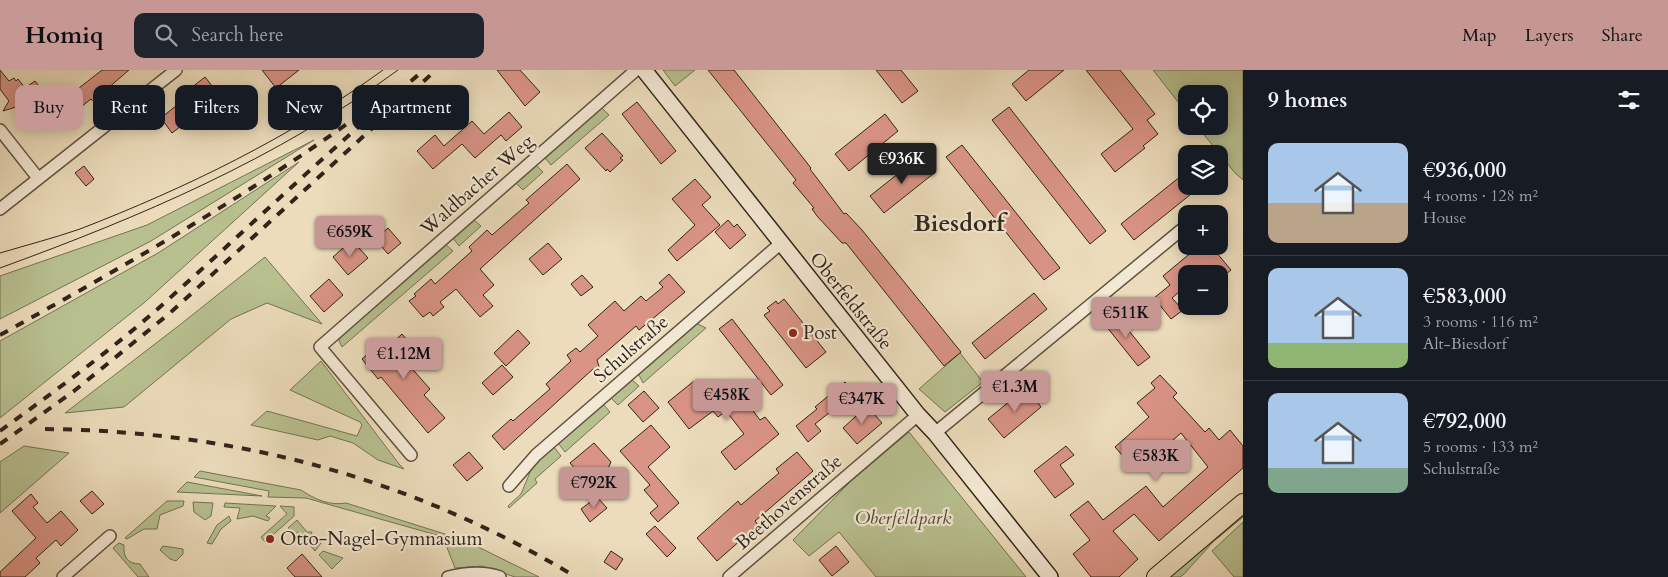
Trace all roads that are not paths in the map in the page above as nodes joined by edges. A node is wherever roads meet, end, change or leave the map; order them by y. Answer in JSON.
{"nodes":[{"id":1,"x":176,"y":70,"type":"edge"},
{"id":2,"x":636,"y":70,"type":"edge"},
{"id":3,"x":644,"y":70,"type":"edge"},
{"id":4,"x":0,"y":130,"type":"edge"},
{"id":5,"x":38,"y":178,"type":"junction"},
{"id":6,"x":0,"y":209,"type":"edge"},
{"id":7,"x":1178,"y":233,"type":"edge"},
{"id":8,"x":780,"y":244,"type":"junction"},
{"id":9,"x":918,"y":415,"type":"junction"},
{"id":10,"x":935,"y":433,"type":"junction"},
{"id":11,"x":411,"y":455,"type":"dead end"},
{"id":12,"x":509,"y":486,"type":"dead end"},
{"id":13,"x":1243,"y":503,"type":"edge"},
{"id":14,"x":110,"y":536,"type":"dead end"},
{"id":15,"x":63,"y":577,"type":"edge"},
{"id":16,"x":448,"y":577,"type":"edge"},
{"id":17,"x":500,"y":577,"type":"edge"},
{"id":18,"x":729,"y":577,"type":"edge"},
{"id":19,"x":1050,"y":577,"type":"edge"},
{"id":20,"x":1156,"y":577,"type":"edge"}],
"edges":[{"from":1,"to":5,"type":"street"},
{"from":2,"to":11,"type":"street","name":"Waldbacher Weg"},
{"from":3,"to":8,"type":"street","name":"Oberfeldstraße"},
{"from":4,"to":5,"type":"street"},
{"from":5,"to":6,"type":"street"},
{"from":7,"to":10,"type":"street"},
{"from":8,"to":9,"type":"street","name":"Oberfeldstraße"},
{"from":8,"to":12,"type":"street","name":"Schulstraße"},
{"from":9,"to":10,"type":"street","name":"Oberfeldstraße"},
{"from":9,"to":18,"type":"street","name":"Beethovenstraße"},
{"from":10,"to":19,"type":"street","name":"Oberfeldstraße"},
{"from":13,"to":20,"type":"main road"},
{"from":14,"to":15,"type":"street"},
{"from":16,"to":17,"type":"street"}]}
